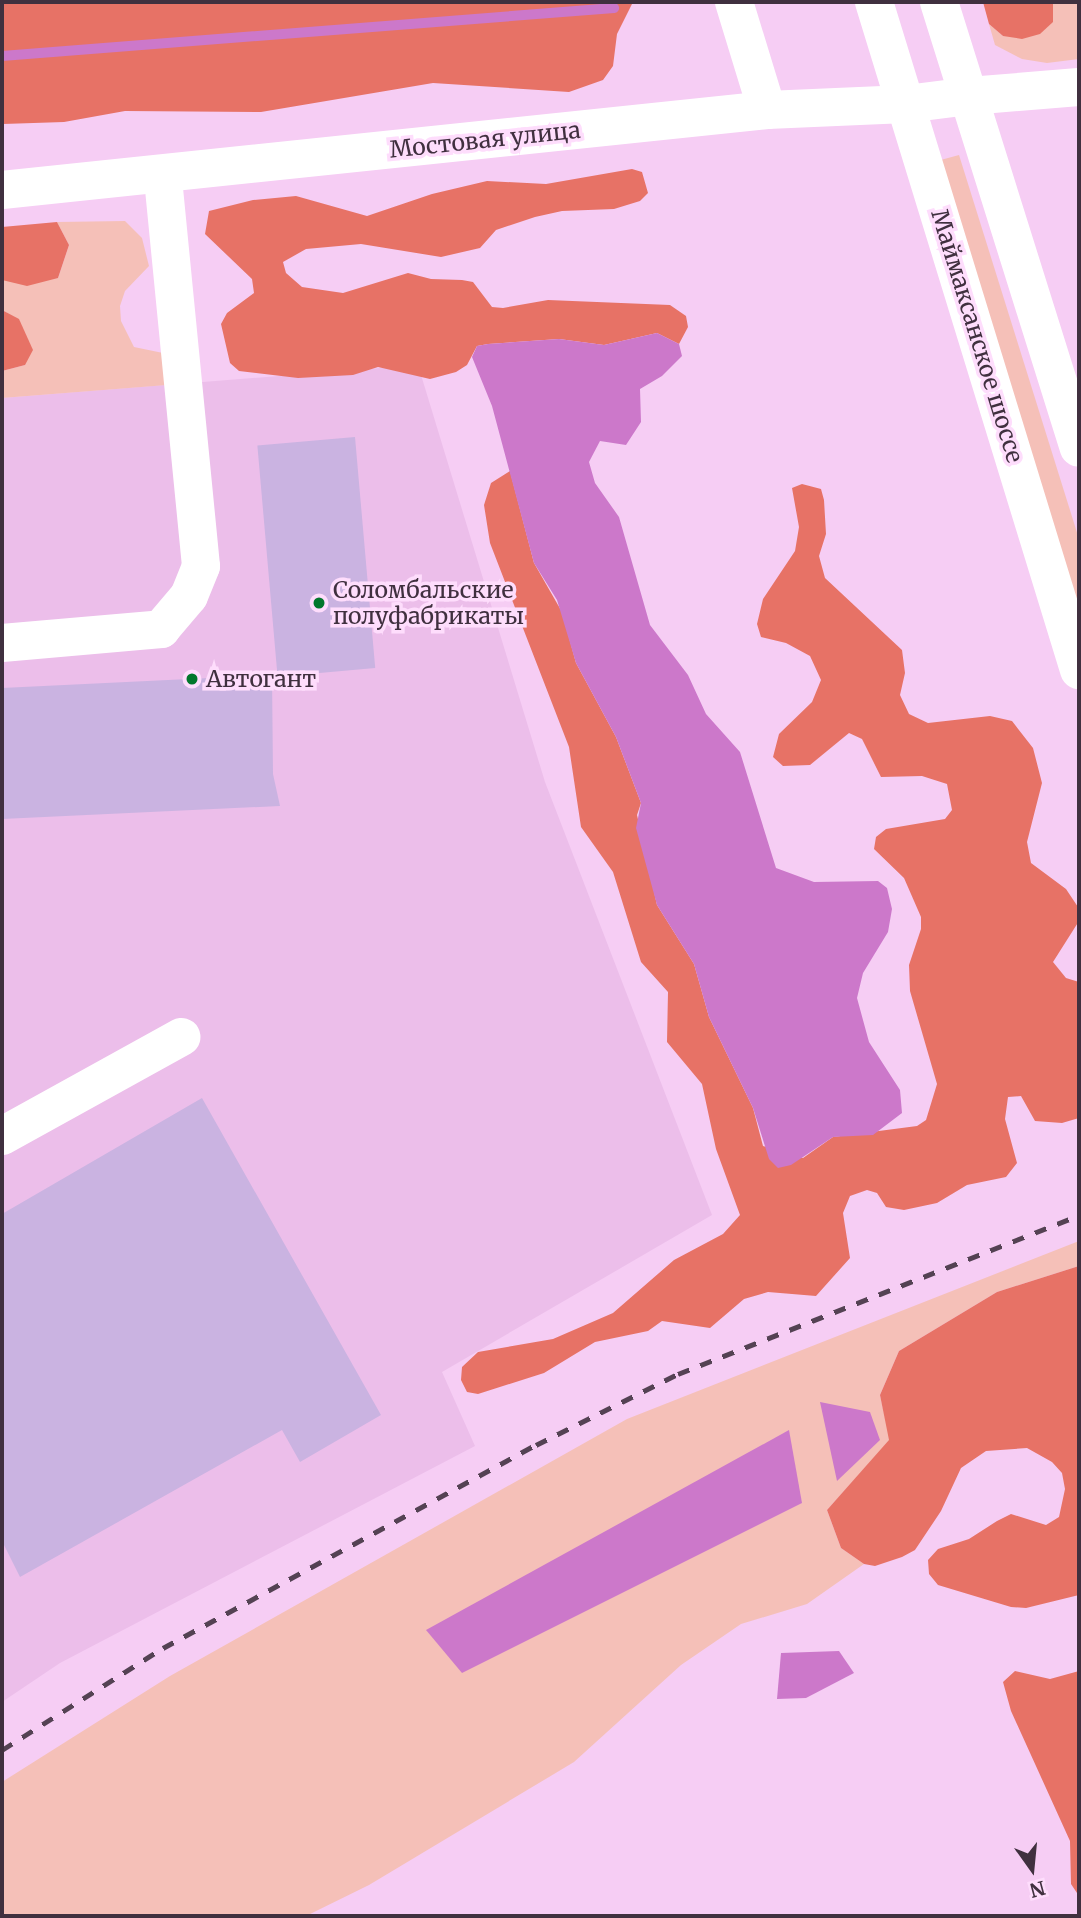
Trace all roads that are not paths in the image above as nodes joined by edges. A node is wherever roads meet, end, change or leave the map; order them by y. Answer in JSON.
{"nodes":[{"id":1,"x":734,"y":2,"type":"edge"},
{"id":2,"x":874,"y":2,"type":"edge"},
{"id":3,"x":939,"y":2,"type":"edge"},
{"id":4,"x":1079,"y":87,"type":"edge"},
{"id":5,"x":969,"y":96,"type":"junction"},
{"id":6,"x":906,"y":104,"type":"junction"},
{"id":7,"x":767,"y":110,"type":"junction"},
{"id":8,"x":163,"y":175,"type":"junction"},
{"id":9,"x":2,"y":190,"type":"edge"},
{"id":10,"x":1079,"y":448,"type":"edge"},
{"id":11,"x":2,"y":643,"type":"edge"},
{"id":12,"x":1079,"y":670,"type":"edge"},
{"id":13,"x":181,"y":1037,"type":"dead end"},
{"id":14,"x":2,"y":1136,"type":"edge"}],
"edges":[{"from":1,"to":7,"type":"main road"},
{"from":2,"to":6,"type":"main road","name":"Маймаксанское шоссе"},
{"from":3,"to":5,"type":"main road"},
{"from":4,"to":5,"type":"main road","name":"Мостовая улица"},
{"from":5,"to":6,"type":"main road","name":"Мостовая улица"},
{"from":5,"to":10,"type":"main road"},
{"from":6,"to":7,"type":"main road","name":"Мостовая улица"},
{"from":6,"to":12,"type":"main road","name":"Маймаксанское шоссе"},
{"from":7,"to":8,"type":"main road","name":"Мостовая улица"},
{"from":8,"to":9,"type":"main road","name":"Мостовая улица"},
{"from":8,"to":11,"type":"main road"},
{"from":13,"to":14,"type":"main road"}]}
